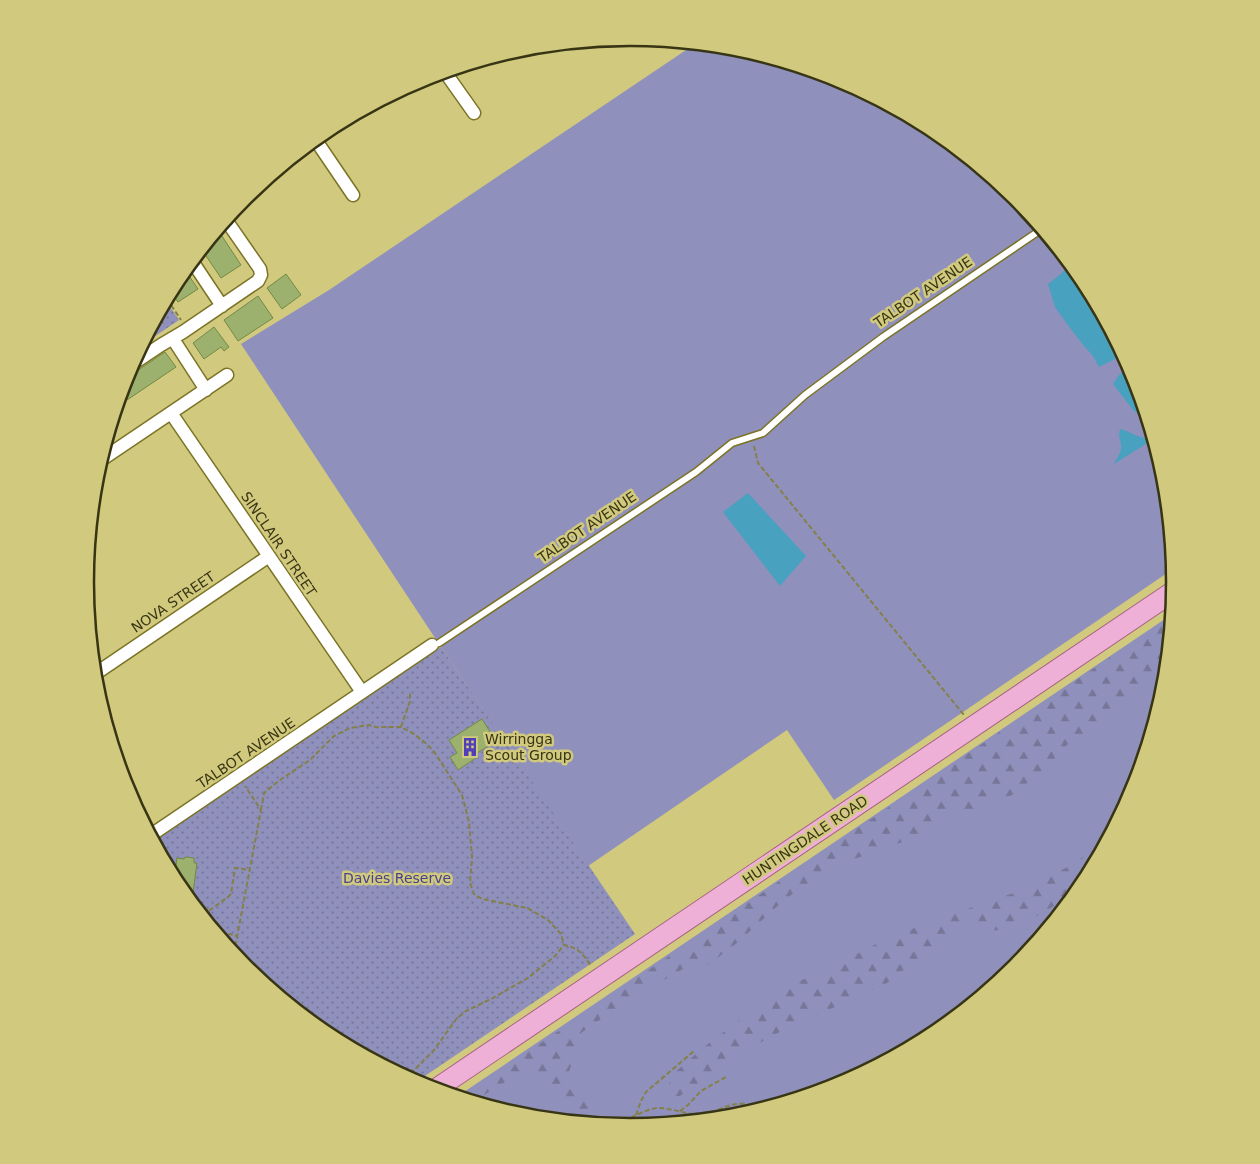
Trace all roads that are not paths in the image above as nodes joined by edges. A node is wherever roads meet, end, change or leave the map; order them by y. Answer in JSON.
{"nodes":[{"id":1,"x":449,"y":78,"type":"edge"},
{"id":2,"x":474,"y":113,"type":"dead end"},
{"id":3,"x":320,"y":145,"type":"edge"},
{"id":4,"x":353,"y":195,"type":"dead end"},
{"id":5,"x":230,"y":226,"type":"edge"},
{"id":6,"x":1036,"y":233,"type":"edge"},
{"id":7,"x":197,"y":268,"type":"edge"},
{"id":8,"x":222,"y":306,"type":"junction"},
{"id":9,"x":173,"y":339,"type":"junction"},
{"id":10,"x":144,"y":357,"type":"edge"},
{"id":11,"x":227,"y":375,"type":"dead end"},
{"id":12,"x":206,"y":390,"type":"junction"},
{"id":13,"x":171,"y":413,"type":"junction"},
{"id":14,"x":111,"y":454,"type":"edge"},
{"id":15,"x":268,"y":556,"type":"junction"},
{"id":16,"x":1166,"y":597,"type":"edge"},
{"id":17,"x":435,"y":644,"type":"joint"},
{"id":18,"x":102,"y":669,"type":"edge"},
{"id":19,"x":362,"y":692,"type":"junction"},
{"id":20,"x":156,"y":831,"type":"edge"},
{"id":21,"x":444,"y":1084,"type":"edge"}],
"edges":[{"from":1,"to":2,"type":"street"},
{"from":3,"to":4,"type":"street"},
{"from":5,"to":8,"type":"street"},
{"from":6,"to":17,"type":"lane","name":"TALBOT AVENUE"},
{"from":7,"to":8,"type":"street"},
{"from":8,"to":9,"type":"street"},
{"from":9,"to":10,"type":"street"},
{"from":9,"to":12,"type":"street"},
{"from":11,"to":12,"type":"street"},
{"from":12,"to":13,"type":"street"},
{"from":13,"to":14,"type":"street"},
{"from":13,"to":15,"type":"street","name":"SINCLAIR STREET"},
{"from":15,"to":18,"type":"street","name":"NOVA STREET"},
{"from":15,"to":19,"type":"street","name":"SINCLAIR STREET"},
{"from":16,"to":21,"type":"main road","name":"HUNTINGDALE ROAD"},
{"from":17,"to":19,"type":"street","name":"TALBOT AVENUE"},
{"from":19,"to":20,"type":"street","name":"TALBOT AVENUE"}]}
